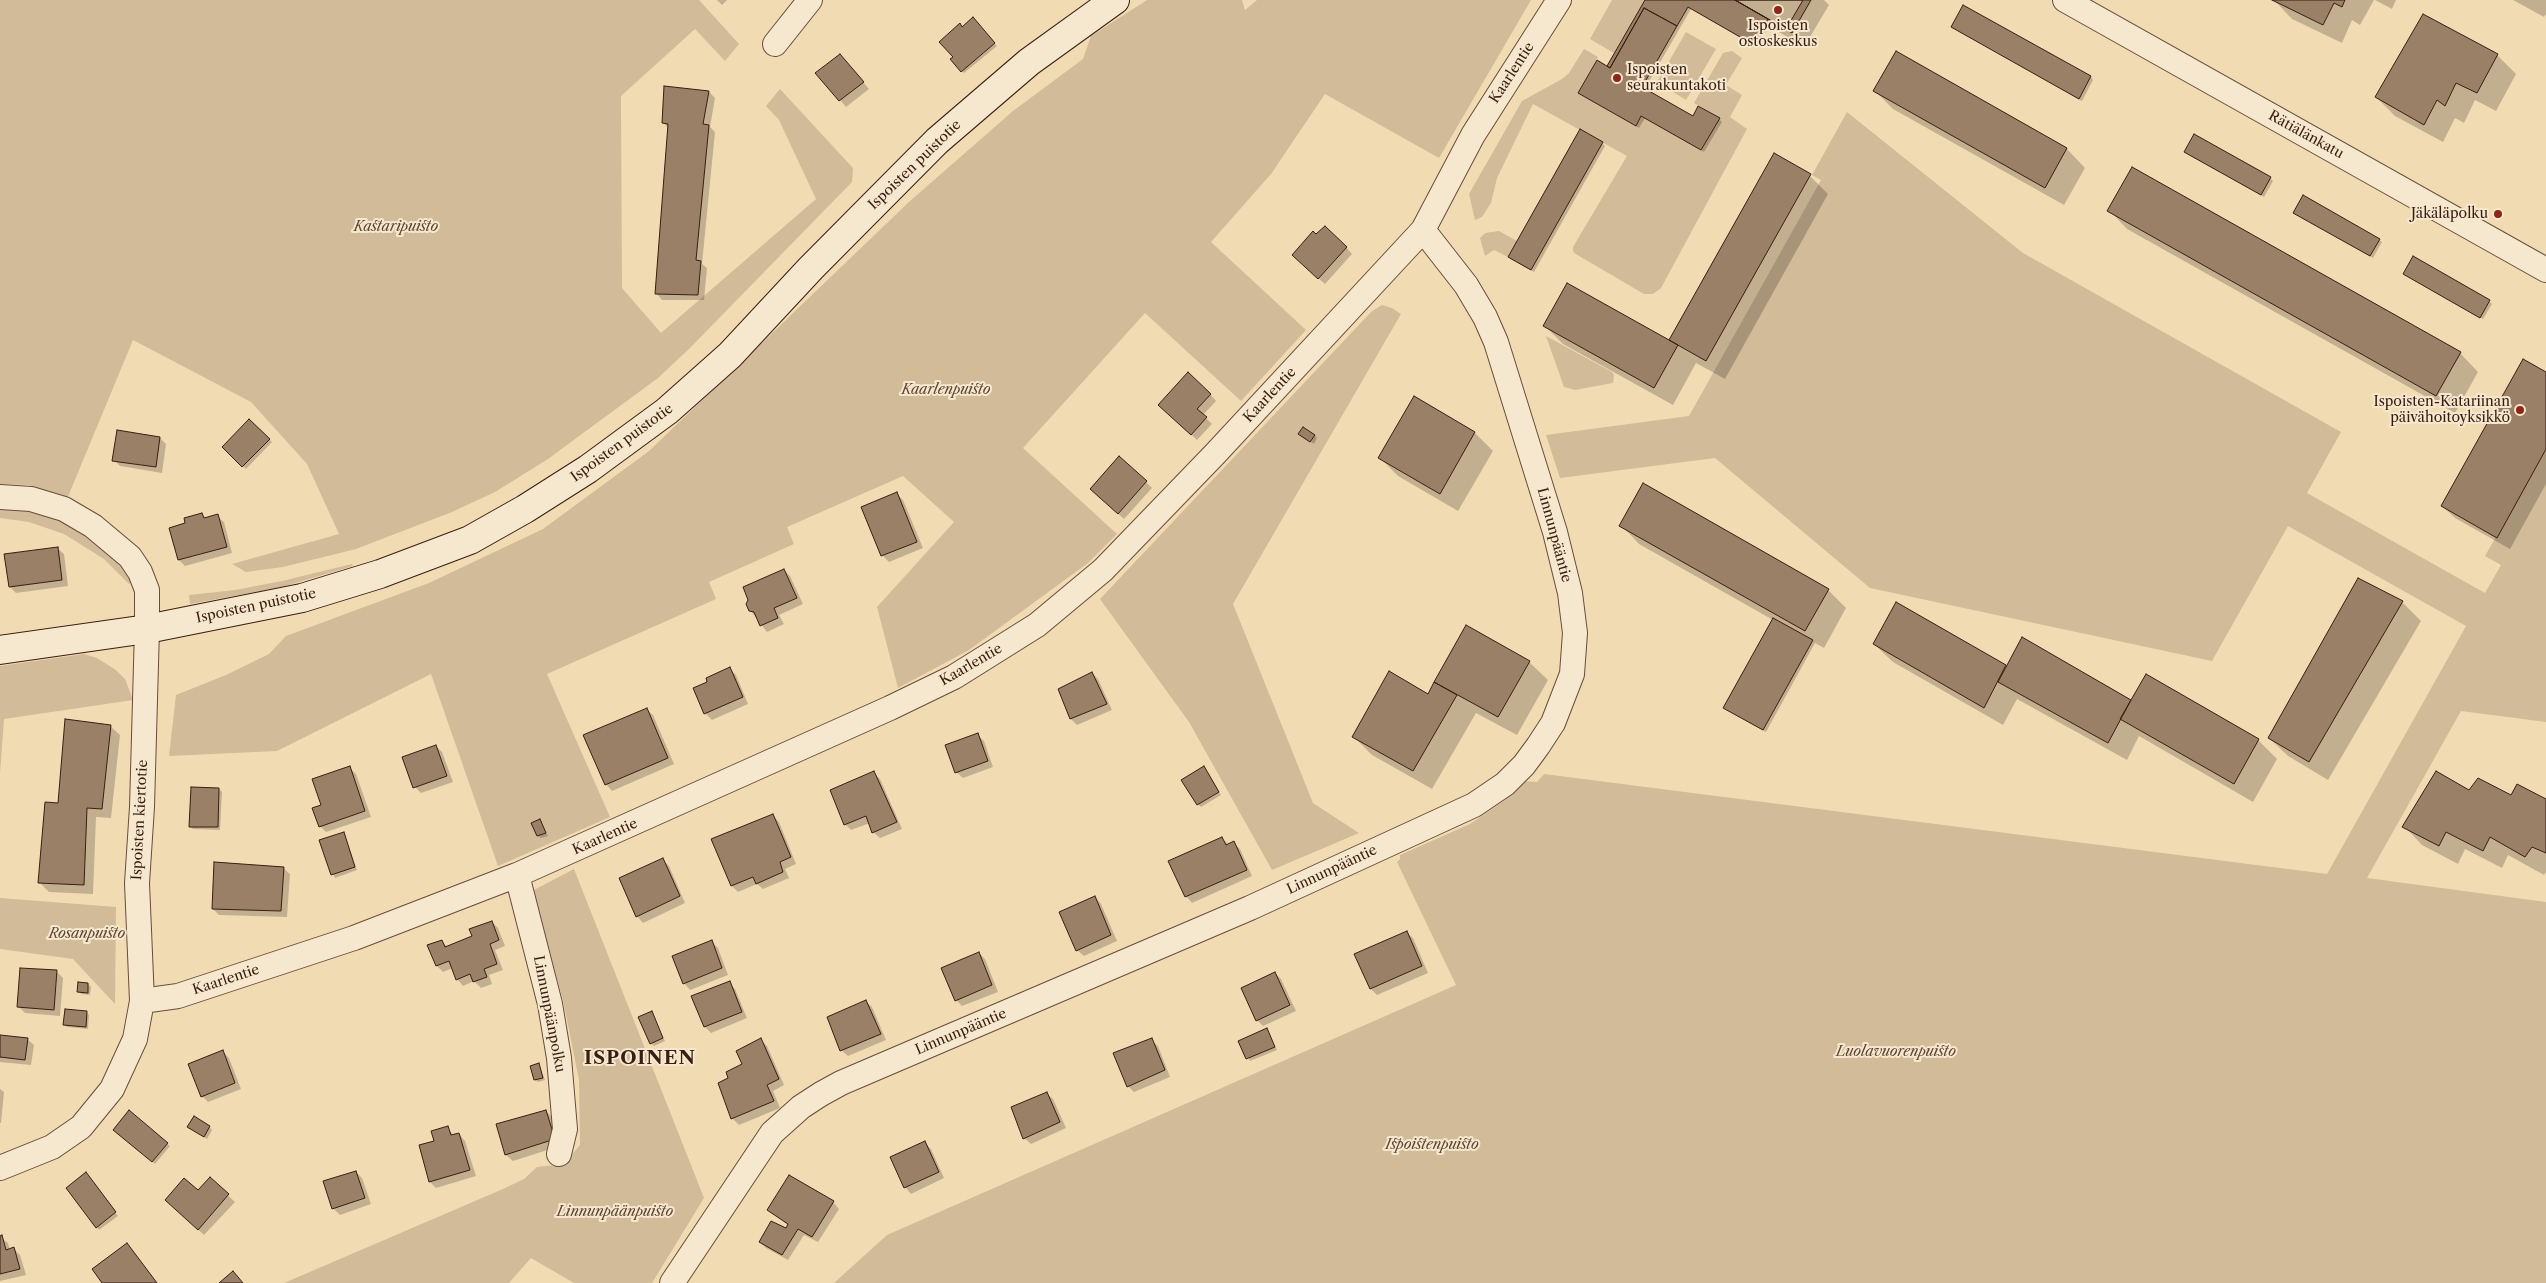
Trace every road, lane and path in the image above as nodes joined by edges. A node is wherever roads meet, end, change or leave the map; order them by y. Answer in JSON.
{"nodes":[{"id":1,"x":810,"y":0,"type":"edge"},
{"id":2,"x":1115,"y":0,"type":"edge"},
{"id":3,"x":1559,"y":0,"type":"edge"},
{"id":4,"x":2065,"y":0,"type":"edge"},
{"id":5,"x":775,"y":44,"type":"dead end"},
{"id":6,"x":1423,"y":230,"type":"junction"},
{"id":7,"x":2546,"y":270,"type":"edge"},
{"id":8,"x":0,"y":497,"type":"edge"},
{"id":9,"x":147,"y":629,"type":"junction"},
{"id":10,"x":0,"y":650,"type":"edge"},
{"id":11,"x":517,"y":875,"type":"junction"},
{"id":12,"x":142,"y":1001,"type":"junction"},
{"id":13,"x":559,"y":1154,"type":"dead end"},
{"id":14,"x":0,"y":1168,"type":"edge"},
{"id":15,"x":672,"y":1283,"type":"edge"}],
"edges":[{"from":1,"to":5,"type":"street"},
{"from":2,"to":9,"type":"main road","name":"Ispoisten puistotie"},
{"from":3,"to":6,"type":"street","name":"Kaarlentie"},
{"from":4,"to":7,"type":"street","name":"Rätiälänkatu"},
{"from":6,"to":11,"type":"street","name":"Kaarlentie"},
{"from":6,"to":15,"type":"street","name":"Linnunpääntie"},
{"from":8,"to":9,"type":"street","name":"Ispoisten kiertotie"},
{"from":9,"to":10,"type":"main road","name":"Ispoisten puistotie"},
{"from":9,"to":12,"type":"street","name":"Ispoisten kiertotie"},
{"from":11,"to":12,"type":"street","name":"Kaarlentie"},
{"from":11,"to":13,"type":"street","name":"Linnunpäänpolku"},
{"from":12,"to":14,"type":"street","name":"Ispoisten kiertotie"}]}
